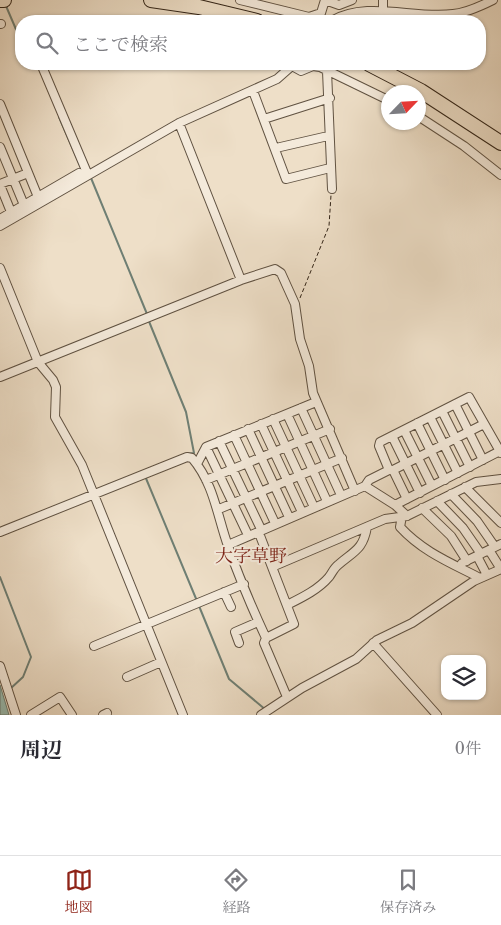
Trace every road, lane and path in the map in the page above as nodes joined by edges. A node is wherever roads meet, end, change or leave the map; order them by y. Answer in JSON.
{"nodes":[{"id":1,"x":0,"y":0,"type":"edge"},
{"id":2,"x":4,"y":0,"type":"edge"},
{"id":3,"x":152,"y":0,"type":"edge"},
{"id":4,"x":240,"y":0,"type":"edge"},
{"id":5,"x":325,"y":0,"type":"edge"},
{"id":6,"x":352,"y":0,"type":"edge"},
{"id":7,"x":383,"y":0,"type":"edge"},
{"id":8,"x":493,"y":0,"type":"edge"},
{"id":9,"x":383,"y":11,"type":"junction"},
{"id":10,"x":233,"y":15,"type":"edge"},
{"id":11,"x":301,"y":15,"type":"edge"},
{"id":12,"x":315,"y":15,"type":"edge"},
{"id":13,"x":341,"y":15,"type":"edge"},
{"id":14,"x":43,"y":70,"type":"edge"},
{"id":15,"x":287,"y":70,"type":"edge"},
{"id":16,"x":324,"y":70,"type":"edge"},
{"id":17,"x":381,"y":70,"type":"edge"},
{"id":18,"x":327,"y":71,"type":"junction"},
{"id":19,"x":253,"y":91,"type":"junction"},
{"id":20,"x":381,"y":97,"type":"edge"},
{"id":21,"x":330,"y":98,"type":"junction"},
{"id":22,"x":0,"y":104,"type":"edge"},
{"id":23,"x":264,"y":119,"type":"junction"},
{"id":24,"x":426,"y":121,"type":"edge"},
{"id":25,"x":179,"y":123,"type":"junction"},
{"id":26,"x":328,"y":136,"type":"junction"},
{"id":27,"x":16,"y":142,"type":"junction"},
{"id":28,"x":501,"y":143,"type":"edge"},
{"id":29,"x":0,"y":148,"type":"edge"},
{"id":30,"x":276,"y":148,"type":"junction"},
{"id":31,"x":330,"y":168,"type":"junction"},
{"id":32,"x":28,"y":173,"type":"junction"},
{"id":33,"x":501,"y":175,"type":"edge"},
{"id":34,"x":85,"y":177,"type":"junction"},
{"id":35,"x":13,"y":179,"type":"junction"},
{"id":36,"x":0,"y":184,"type":"edge"},
{"id":37,"x":332,"y":190,"type":"joint"},
{"id":38,"x":38,"y":197,"type":"junction"},
{"id":39,"x":24,"y":204,"type":"junction"},
{"id":40,"x":11,"y":212,"type":"junction"},
{"id":41,"x":0,"y":218,"type":"edge"},
{"id":42,"x":0,"y":226,"type":"edge"},
{"id":43,"x":0,"y":268,"type":"edge"},
{"id":44,"x":241,"y":280,"type":"junction"},
{"id":45,"x":295,"y":304,"type":"junction"},
{"id":46,"x":38,"y":362,"type":"junction"},
{"id":47,"x":0,"y":378,"type":"edge"},
{"id":48,"x":316,"y":402,"type":"junction"},
{"id":49,"x":455,"y":404,"type":"junction"},
{"id":50,"x":300,"y":408,"type":"junction"},
{"id":51,"x":442,"y":411,"type":"junction"},
{"id":52,"x":287,"y":414,"type":"junction"},
{"id":53,"x":430,"y":417,"type":"junction"},
{"id":54,"x":273,"y":419,"type":"junction"},
{"id":55,"x":417,"y":423,"type":"junction"},
{"id":56,"x":261,"y":424,"type":"junction"},
{"id":57,"x":484,"y":424,"type":"junction"},
{"id":58,"x":248,"y":429,"type":"junction"},
{"id":59,"x":330,"y":429,"type":"junction"},
{"id":60,"x":404,"y":430,"type":"junction"},
{"id":61,"x":469,"y":432,"type":"junction"},
{"id":62,"x":234,"y":435,"type":"junction"},
{"id":63,"x":315,"y":436,"type":"junction"},
{"id":64,"x":392,"y":436,"type":"junction"},
{"id":65,"x":456,"y":438,"type":"junction"},
{"id":66,"x":219,"y":441,"type":"junction"},
{"id":67,"x":301,"y":442,"type":"junction"},
{"id":68,"x":444,"y":445,"type":"junction"},
{"id":69,"x":206,"y":447,"type":"junction"},
{"id":70,"x":288,"y":447,"type":"junction"},
{"id":71,"x":431,"y":451,"type":"junction"},
{"id":72,"x":275,"y":452,"type":"junction"},
{"id":73,"x":500,"y":452,"type":"edge"},
{"id":74,"x":262,"y":457,"type":"junction"},
{"id":75,"x":418,"y":457,"type":"junction"},
{"id":76,"x":342,"y":458,"type":"junction"},
{"id":77,"x":483,"y":460,"type":"junction"},
{"id":78,"x":248,"y":463,"type":"junction"},
{"id":79,"x":197,"y":464,"type":"junction"},
{"id":80,"x":327,"y":464,"type":"junction"},
{"id":81,"x":406,"y":464,"type":"junction"},
{"id":82,"x":470,"y":467,"type":"junction"},
{"id":83,"x":233,"y":468,"type":"junction"},
{"id":84,"x":313,"y":470,"type":"junction"},
{"id":85,"x":391,"y":470,"type":"junction"},
{"id":86,"x":458,"y":473,"type":"junction"},
{"id":87,"x":220,"y":474,"type":"junction"},
{"id":88,"x":301,"y":475,"type":"junction"},
{"id":89,"x":501,"y":479,"type":"edge"},
{"id":90,"x":206,"y":480,"type":"junction"},
{"id":91,"x":288,"y":480,"type":"junction"},
{"id":92,"x":445,"y":480,"type":"junction"},
{"id":93,"x":275,"y":486,"type":"junction"},
{"id":94,"x":365,"y":486,"type":"junction"},
{"id":95,"x":432,"y":486,"type":"junction"},
{"id":96,"x":465,"y":487,"type":"junction"},
{"id":97,"x":353,"y":490,"type":"junction"},
{"id":98,"x":261,"y":492,"type":"junction"},
{"id":99,"x":420,"y":492,"type":"junction"},
{"id":100,"x":340,"y":493,"type":"junction"},
{"id":101,"x":93,"y":494,"type":"junction"},
{"id":102,"x":451,"y":494,"type":"junction"},
{"id":103,"x":247,"y":498,"type":"junction"},
{"id":104,"x":326,"y":499,"type":"junction"},
{"id":105,"x":407,"y":499,"type":"junction"},
{"id":106,"x":437,"y":501,"type":"junction"},
{"id":107,"x":234,"y":503,"type":"junction"},
{"id":108,"x":313,"y":504,"type":"junction"},
{"id":109,"x":395,"y":505,"type":"junction"},
{"id":110,"x":422,"y":508,"type":"junction"},
{"id":111,"x":219,"y":509,"type":"junction"},
{"id":112,"x":301,"y":510,"type":"junction"},
{"id":113,"x":288,"y":515,"type":"junction"},
{"id":114,"x":404,"y":516,"type":"junction"},
{"id":115,"x":274,"y":521,"type":"junction"},
{"id":116,"x":501,"y":523,"type":"edge"},
{"id":117,"x":367,"y":527,"type":"junction"},
{"id":118,"x":259,"y":530,"type":"junction"},
{"id":119,"x":0,"y":532,"type":"edge"},
{"id":120,"x":247,"y":533,"type":"junction"},
{"id":121,"x":236,"y":537,"type":"dead end"},
{"id":122,"x":228,"y":545,"type":"junction"},
{"id":123,"x":495,"y":547,"type":"edge"},
{"id":124,"x":479,"y":555,"type":"junction"},
{"id":125,"x":467,"y":561,"type":"junction"},
{"id":126,"x":456,"y":566,"type":"junction"},
{"id":127,"x":272,"y":567,"type":"junction"},
{"id":128,"x":501,"y":569,"type":"edge"},
{"id":129,"x":484,"y":577,"type":"junction"},
{"id":130,"x":244,"y":584,"type":"junction"},
{"id":131,"x":224,"y":592,"type":"junction"},
{"id":132,"x":287,"y":605,"type":"junction"},
{"id":133,"x":231,"y":606,"type":"dead end"},
{"id":134,"x":258,"y":622,"type":"junction"},
{"id":135,"x":146,"y":623,"type":"junction"},
{"id":136,"x":266,"y":638,"type":"junction"},
{"id":137,"x":239,"y":643,"type":"dead end"},
{"id":138,"x":373,"y":643,"type":"junction"},
{"id":139,"x":94,"y":646,"type":"dead end"},
{"id":140,"x":161,"y":662,"type":"junction"},
{"id":141,"x":0,"y":666,"type":"edge"},
{"id":142,"x":127,"y":676,"type":"dead end"},
{"id":143,"x":287,"y":697,"type":"junction"},
{"id":144,"x":16,"y":715,"type":"edge"},
{"id":145,"x":31,"y":715,"type":"edge"},
{"id":146,"x":74,"y":715,"type":"edge"},
{"id":147,"x":183,"y":715,"type":"edge"},
{"id":148,"x":261,"y":715,"type":"edge"},
{"id":149,"x":436,"y":715,"type":"edge"}],
"edges":[{"from":1,"to":2,"type":"highway"},
{"from":3,"to":10,"type":"highway"},
{"from":4,"to":11,"type":"street"},
{"from":5,"to":6,"type":"street"},
{"from":5,"to":12,"type":"street"},
{"from":7,"to":9,"type":"street"},
{"from":8,"to":9,"type":"street"},
{"from":9,"to":13,"type":"street"},
{"from":14,"to":34,"type":"street"},
{"from":15,"to":19,"type":"street"},
{"from":16,"to":18,"type":"street"},
{"from":17,"to":28,"type":"highway"},
{"from":18,"to":20,"type":"street"},
{"from":18,"to":21,"type":"street"},
{"from":19,"to":23,"type":"street"},
{"from":19,"to":25,"type":"street"},
{"from":21,"to":23,"type":"street"},
{"from":21,"to":26,"type":"street"},
{"from":22,"to":27,"type":"street"},
{"from":23,"to":30,"type":"street"},
{"from":24,"to":33,"type":"street"},
{"from":25,"to":34,"type":"street"},
{"from":25,"to":44,"type":"street"},
{"from":26,"to":30,"type":"street"},
{"from":26,"to":31,"type":"street"},
{"from":27,"to":29,"type":"street"},
{"from":27,"to":32,"type":"street"},
{"from":29,"to":35,"type":"street"},
{"from":30,"to":31,"type":"street"},
{"from":31,"to":37,"type":"street"},
{"from":32,"to":35,"type":"street"},
{"from":32,"to":38,"type":"street"},
{"from":34,"to":38,"type":"street"},
{"from":34,"to":42,"type":"street"},
{"from":35,"to":36,"type":"street"},
{"from":35,"to":39,"type":"street"},
{"from":36,"to":40,"type":"street"},
{"from":37,"to":45,"type":"path"},
{"from":38,"to":39,"type":"street"},
{"from":39,"to":40,"type":"street"},
{"from":40,"to":41,"type":"street"},
{"from":43,"to":46,"type":"street"},
{"from":44,"to":45,"type":"street"},
{"from":44,"to":46,"type":"street"},
{"from":45,"to":48,"type":"street"},
{"from":46,"to":47,"type":"street"},
{"from":46,"to":101,"type":"street"},
{"from":48,"to":50,"type":"street"},
{"from":48,"to":59,"type":"street"},
{"from":49,"to":51,"type":"street"},
{"from":49,"to":57,"type":"street"},
{"from":49,"to":61,"type":"street"},
{"from":50,"to":52,"type":"street"},
{"from":50,"to":63,"type":"street"},
{"from":51,"to":53,"type":"street"},
{"from":51,"to":65,"type":"street"},
{"from":52,"to":54,"type":"street"},
{"from":52,"to":67,"type":"street"},
{"from":53,"to":55,"type":"street"},
{"from":53,"to":68,"type":"street"},
{"from":54,"to":56,"type":"street"},
{"from":54,"to":70,"type":"street"},
{"from":55,"to":60,"type":"street"},
{"from":55,"to":71,"type":"street"},
{"from":56,"to":58,"type":"street"},
{"from":56,"to":72,"type":"street"},
{"from":57,"to":61,"type":"street"},
{"from":57,"to":73,"type":"street"},
{"from":58,"to":62,"type":"street"},
{"from":58,"to":74,"type":"street"},
{"from":59,"to":63,"type":"street"},
{"from":59,"to":76,"type":"street"},
{"from":60,"to":64,"type":"street"},
{"from":60,"to":75,"type":"street"},
{"from":61,"to":65,"type":"street"},
{"from":61,"to":77,"type":"street"},
{"from":62,"to":66,"type":"street"},
{"from":62,"to":78,"type":"street"},
{"from":63,"to":67,"type":"street"},
{"from":63,"to":80,"type":"street"},
{"from":64,"to":81,"type":"street"},
{"from":64,"to":85,"type":"street"},
{"from":65,"to":68,"type":"street"},
{"from":65,"to":82,"type":"street"},
{"from":66,"to":69,"type":"street"},
{"from":66,"to":83,"type":"street"},
{"from":67,"to":70,"type":"street"},
{"from":67,"to":84,"type":"street"},
{"from":68,"to":71,"type":"street"},
{"from":68,"to":86,"type":"street"},
{"from":69,"to":79,"type":"street"},
{"from":69,"to":87,"type":"street"},
{"from":70,"to":72,"type":"street"},
{"from":70,"to":88,"type":"street"},
{"from":71,"to":75,"type":"street"},
{"from":71,"to":92,"type":"street"},
{"from":72,"to":74,"type":"street"},
{"from":72,"to":91,"type":"street"},
{"from":73,"to":77,"type":"street"},
{"from":74,"to":78,"type":"street"},
{"from":74,"to":93,"type":"street"},
{"from":75,"to":81,"type":"street"},
{"from":75,"to":95,"type":"street"},
{"from":76,"to":80,"type":"street"},
{"from":76,"to":97,"type":"street"},
{"from":77,"to":82,"type":"street"},
{"from":78,"to":83,"type":"street"},
{"from":78,"to":98,"type":"street"},
{"from":79,"to":90,"type":"street"},
{"from":79,"to":101,"type":"street"},
{"from":80,"to":84,"type":"street"},
{"from":80,"to":100,"type":"street"},
{"from":81,"to":85,"type":"street"},
{"from":81,"to":99,"type":"street"},
{"from":82,"to":86,"type":"street"},
{"from":83,"to":87,"type":"street"},
{"from":83,"to":103,"type":"street"},
{"from":84,"to":88,"type":"street"},
{"from":84,"to":104,"type":"street"},
{"from":85,"to":94,"type":"street"},
{"from":85,"to":105,"type":"street"},
{"from":86,"to":92,"type":"street"},
{"from":87,"to":90,"type":"street"},
{"from":87,"to":107,"type":"street"},
{"from":88,"to":91,"type":"street"},
{"from":88,"to":108,"type":"street"},
{"from":89,"to":96,"type":"street"},
{"from":90,"to":111,"type":"street"},
{"from":91,"to":93,"type":"street"},
{"from":91,"to":112,"type":"street"},
{"from":92,"to":95,"type":"street"},
{"from":93,"to":98,"type":"street"},
{"from":93,"to":113,"type":"street"},
{"from":94,"to":97,"type":"street"},
{"from":94,"to":109,"type":"street"},
{"from":95,"to":99,"type":"street"},
{"from":96,"to":102,"type":"street"},
{"from":96,"to":116,"type":"street"},
{"from":97,"to":100,"type":"street"},
{"from":97,"to":118,"type":"street"},
{"from":98,"to":103,"type":"street"},
{"from":98,"to":115,"type":"street"},
{"from":99,"to":105,"type":"street"},
{"from":100,"to":104,"type":"street"},
{"from":101,"to":119,"type":"street"},
{"from":101,"to":135,"type":"street"},
{"from":102,"to":106,"type":"street"},
{"from":102,"to":123,"type":"street"},
{"from":103,"to":107,"type":"street"},
{"from":103,"to":118,"type":"street"},
{"from":104,"to":108,"type":"street"},
{"from":105,"to":109,"type":"street"},
{"from":106,"to":110,"type":"street"},
{"from":106,"to":124,"type":"street"},
{"from":107,"to":111,"type":"street"},
{"from":107,"to":120,"type":"street"},
{"from":108,"to":112,"type":"street"},
{"from":109,"to":114,"type":"street"},
{"from":110,"to":114,"type":"street"},
{"from":110,"to":125,"type":"street"},
{"from":111,"to":122,"type":"street"},
{"from":112,"to":113,"type":"street"},
{"from":113,"to":115,"type":"street"},
{"from":114,"to":117,"type":"street"},
{"from":114,"to":126,"type":"street"},
{"from":115,"to":118,"type":"street"},
{"from":117,"to":127,"type":"street"},
{"from":117,"to":132,"type":"street"},
{"from":118,"to":120,"type":"street"},
{"from":118,"to":122,"type":"street"},
{"from":118,"to":127,"type":"street"},
{"from":120,"to":121,"type":"street"},
{"from":122,"to":130,"type":"street"},
{"from":123,"to":124,"type":"street"},
{"from":123,"to":128,"type":"street"},
{"from":124,"to":125,"type":"street"},
{"from":124,"to":129,"type":"street"},
{"from":125,"to":126,"type":"street"},
{"from":126,"to":129,"type":"street"},
{"from":127,"to":132,"type":"street"},
{"from":128,"to":129,"type":"street"},
{"from":129,"to":138,"type":"street"},
{"from":130,"to":131,"type":"street"},
{"from":130,"to":134,"type":"street"},
{"from":131,"to":133,"type":"street"},
{"from":131,"to":135,"type":"street"},
{"from":132,"to":136,"type":"street"},
{"from":134,"to":136,"type":"street"},
{"from":134,"to":137,"type":"street"},
{"from":135,"to":139,"type":"street"},
{"from":135,"to":140,"type":"street"},
{"from":136,"to":143,"type":"street"},
{"from":138,"to":143,"type":"street"},
{"from":138,"to":149,"type":"street"},
{"from":140,"to":142,"type":"street"},
{"from":140,"to":147,"type":"street"},
{"from":141,"to":144,"type":"street"},
{"from":143,"to":148,"type":"street"},
{"from":145,"to":146,"type":"street"}]}
